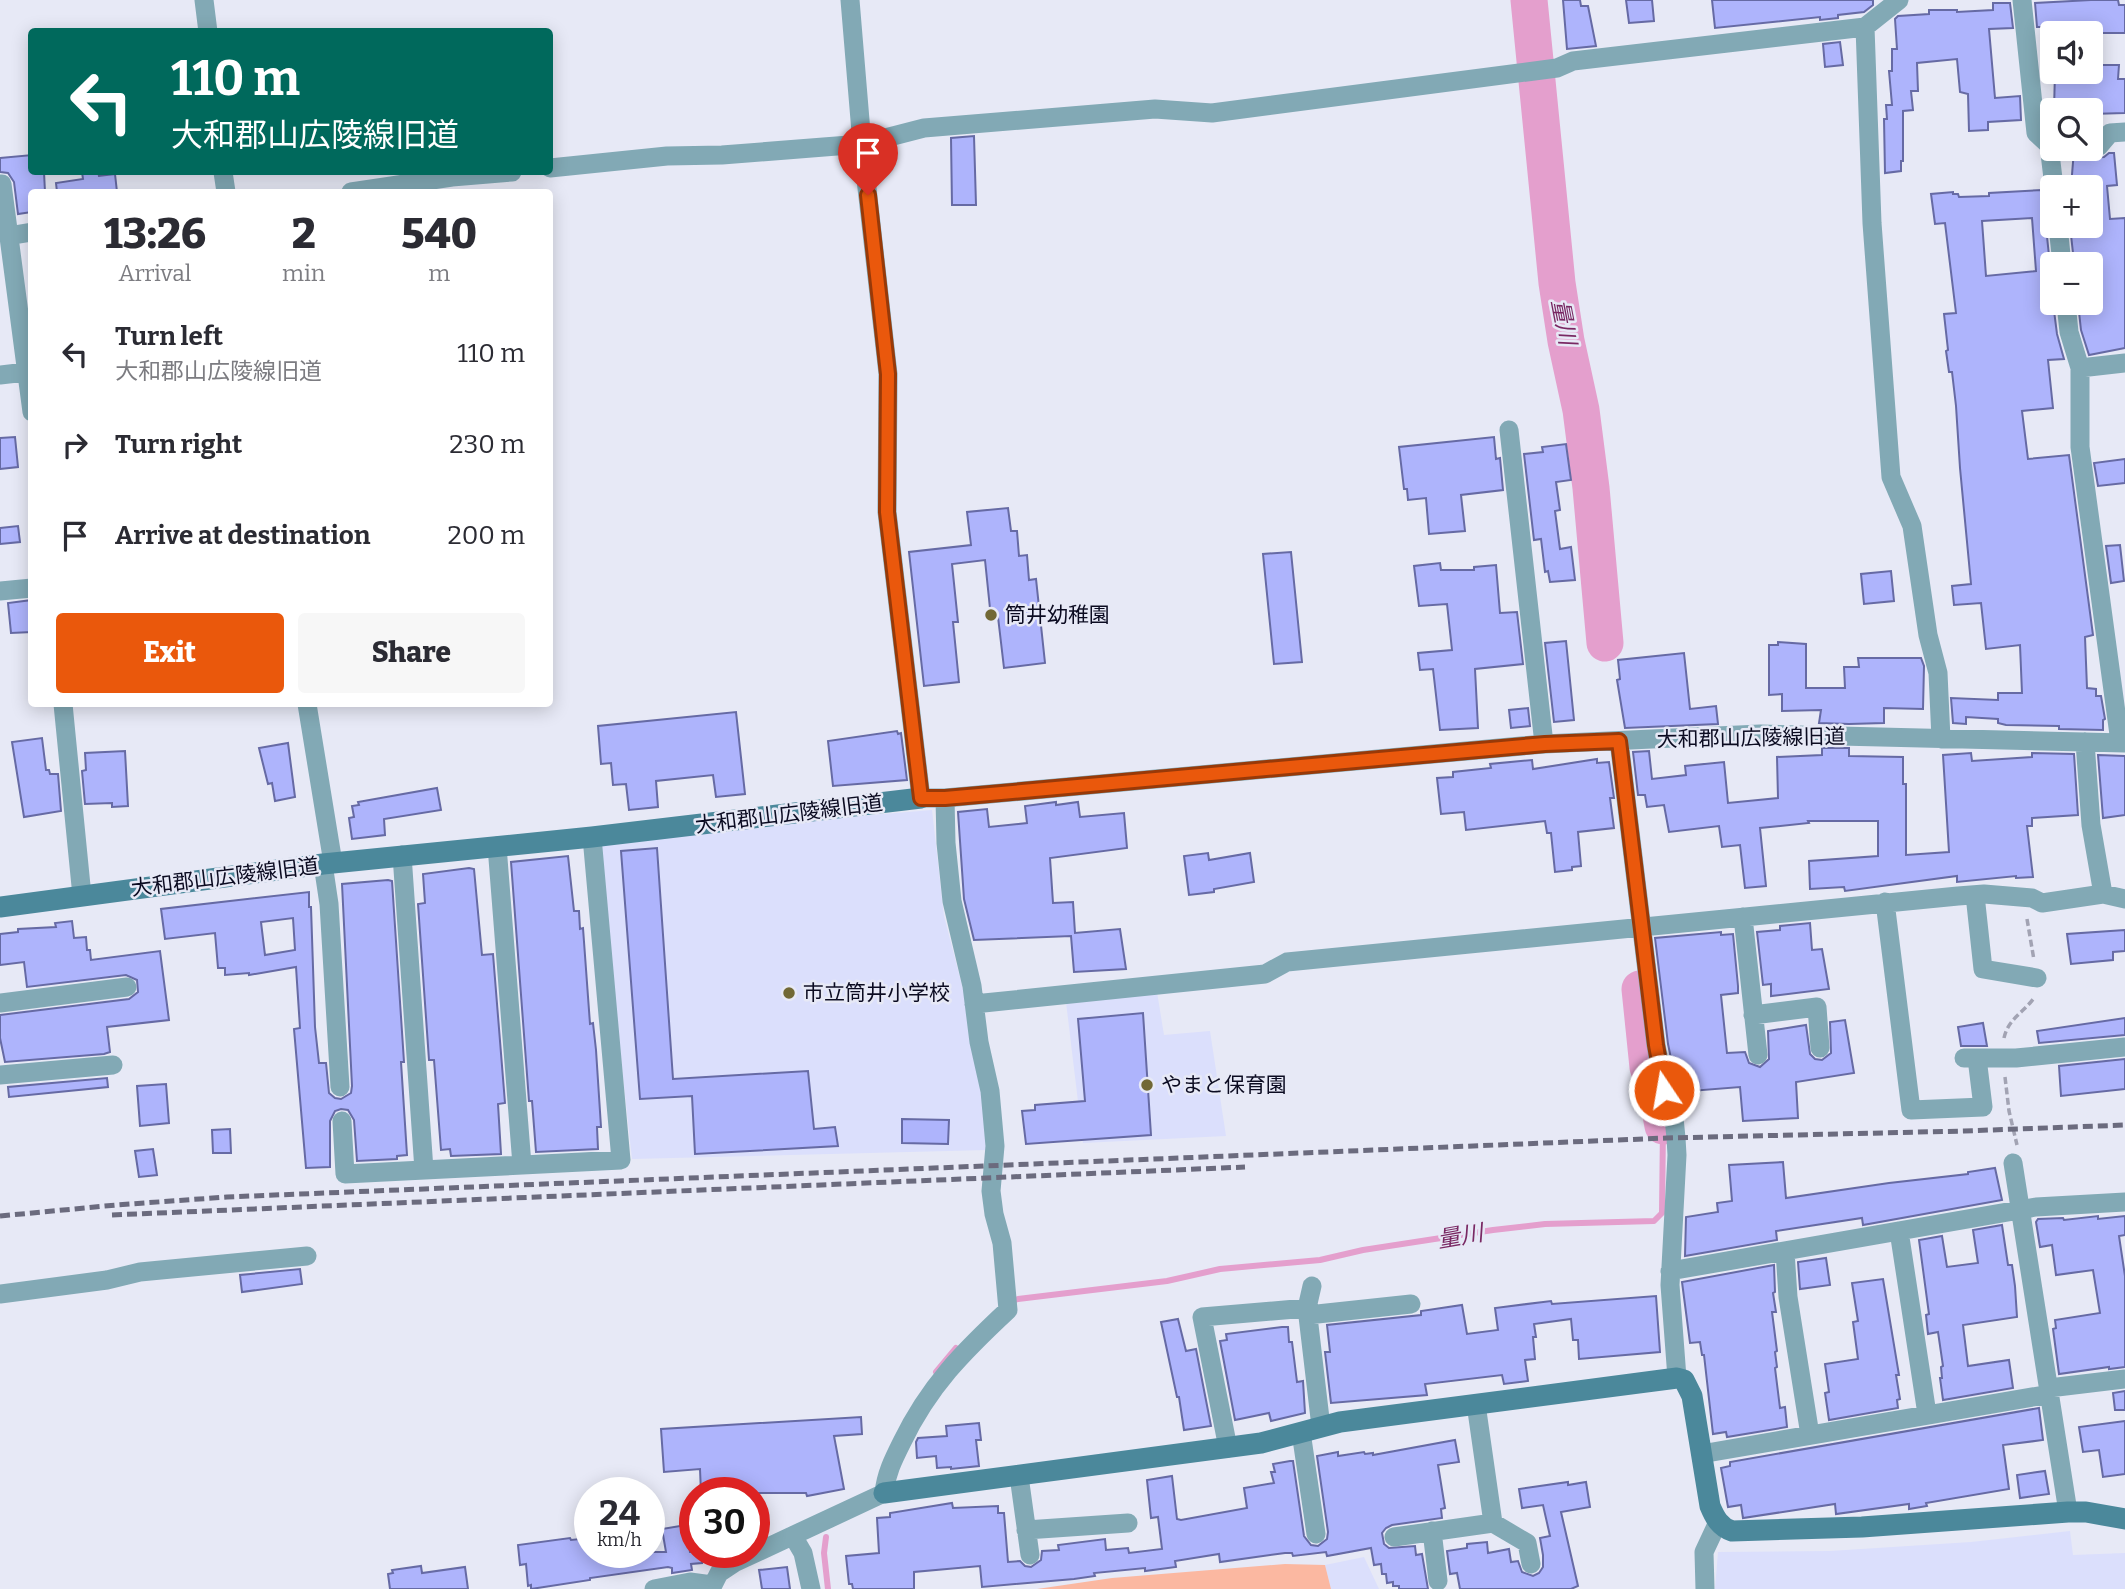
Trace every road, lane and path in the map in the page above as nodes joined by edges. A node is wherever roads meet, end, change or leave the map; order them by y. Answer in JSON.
{"nodes":[{"id":1,"x":204,"y":0,"type":"edge"},
{"id":2,"x":850,"y":0,"type":"edge"},
{"id":3,"x":1899,"y":0,"type":"edge"},
{"id":4,"x":2022,"y":0,"type":"edge"},
{"id":5,"x":1865,"y":27,"type":"junction"},
{"id":6,"x":208,"y":28,"type":"edge"},
{"id":7,"x":2125,"y":132,"type":"edge"},
{"id":8,"x":2040,"y":136,"type":"edge"},
{"id":9,"x":2103,"y":141,"type":"edge"},
{"id":10,"x":863,"y":144,"type":"junction"},
{"id":11,"x":553,"y":168,"type":"edge"},
{"id":12,"x":476,"y":175,"type":"edge"},
{"id":13,"x":0,"y":184,"type":"edge"},
{"id":14,"x":371,"y":189,"type":"edge"},
{"id":15,"x":28,"y":233,"type":"edge"},
{"id":16,"x":9,"y":236,"type":"junction"},
{"id":17,"x":2067,"y":315,"type":"edge"},
{"id":18,"x":2125,"y":362,"type":"edge"},
{"id":19,"x":2080,"y":368,"type":"junction"},
{"id":20,"x":26,"y":372,"type":"junction"},
{"id":21,"x":0,"y":375,"type":"edge"},
{"id":22,"x":28,"y":385,"type":"edge"},
{"id":23,"x":1509,"y":430,"type":"dead end"},
{"id":24,"x":28,"y":588,"type":"edge"},
{"id":25,"x":0,"y":591,"type":"edge"},
{"id":26,"x":63,"y":707,"type":"edge"},
{"id":27,"x":307,"y":707,"type":"edge"},
{"id":28,"x":1941,"y":739,"type":"junction"},
{"id":29,"x":1619,"y":741,"type":"junction"},
{"id":30,"x":2085,"y":742,"type":"junction"},
{"id":31,"x":2123,"y":742,"type":"edge"},
{"id":32,"x":1545,"y":744,"type":"junction"},
{"id":33,"x":921,"y":798,"type":"junction"},
{"id":34,"x":945,"y":798,"type":"junction"},
{"id":35,"x":592,"y":837,"type":"junction"},
{"id":36,"x":497,"y":846,"type":"junction"},
{"id":37,"x":402,"y":855,"type":"junction"},
{"id":38,"x":328,"y":863,"type":"junction"},
{"id":39,"x":2103,"y":894,"type":"junction"},
{"id":40,"x":1975,"y":895,"type":"junction"},
{"id":41,"x":82,"y":896,"type":"junction"},
{"id":42,"x":2125,"y":899,"type":"edge"},
{"id":43,"x":1885,"y":902,"type":"junction"},
{"id":44,"x":0,"y":907,"type":"edge"},
{"id":45,"x":1743,"y":917,"type":"junction"},
{"id":46,"x":1637,"y":929,"type":"junction"},
{"id":47,"x":2037,"y":978,"type":"dead end"},
{"id":48,"x":127,"y":987,"type":"dead end"},
{"id":49,"x":0,"y":1003,"type":"edge"},
{"id":50,"x":974,"y":1004,"type":"junction"},
{"id":51,"x":1753,"y":1014,"type":"junction"},
{"id":52,"x":2125,"y":1047,"type":"edge"},
{"id":53,"x":1820,"y":1048,"type":"dead end"},
{"id":54,"x":1758,"y":1055,"type":"dead end"},
{"id":55,"x":113,"y":1065,"type":"dead end"},
{"id":56,"x":0,"y":1075,"type":"edge"},
{"id":57,"x":340,"y":1087,"type":"dead end"},
{"id":58,"x":341,"y":1121,"type":"dead end"},
{"id":59,"x":2013,"y":1163,"type":"dead end"},
{"id":60,"x":522,"y":1165,"type":"junction"},
{"id":61,"x":424,"y":1170,"type":"junction"},
{"id":62,"x":2125,"y":1202,"type":"edge"},
{"id":63,"x":2020,"y":1209,"type":"junction"},
{"id":64,"x":1899,"y":1231,"type":"junction"},
{"id":65,"x":1785,"y":1251,"type":"junction"},
{"id":66,"x":307,"y":1256,"type":"dead end"},
{"id":67,"x":1670,"y":1271,"type":"junction"},
{"id":68,"x":1312,"y":1286,"type":"dead end"},
{"id":69,"x":0,"y":1294,"type":"edge"},
{"id":70,"x":1411,"y":1304,"type":"dead end"},
{"id":71,"x":1308,"y":1312,"type":"junction"},
{"id":72,"x":1677,"y":1378,"type":"junction"},
{"id":73,"x":2125,"y":1379,"type":"edge"},
{"id":74,"x":2049,"y":1391,"type":"junction"},
{"id":75,"x":1476,"y":1404,"type":"junction"},
{"id":76,"x":1927,"y":1414,"type":"junction"},
{"id":77,"x":1311,"y":1429,"type":"junction"},
{"id":78,"x":1810,"y":1435,"type":"junction"},
{"id":79,"x":1228,"y":1448,"type":"junction"},
{"id":80,"x":1701,"y":1454,"type":"junction"},
{"id":81,"x":1019,"y":1476,"type":"junction"},
{"id":82,"x":884,"y":1493,"type":"junction"},
{"id":83,"x":2068,"y":1512,"type":"junction"},
{"id":84,"x":2125,"y":1519,"type":"edge"},
{"id":85,"x":1718,"y":1522,"type":"junction"},
{"id":86,"x":1128,"y":1523,"type":"dead end"},
{"id":87,"x":1493,"y":1523,"type":"junction"},
{"id":88,"x":1026,"y":1530,"type":"junction"},
{"id":89,"x":1432,"y":1531,"type":"junction"},
{"id":90,"x":1316,"y":1534,"type":"dead end"},
{"id":91,"x":793,"y":1536,"type":"junction"},
{"id":92,"x":1394,"y":1537,"type":"dead end"},
{"id":93,"x":1030,"y":1555,"type":"dead end"},
{"id":94,"x":1531,"y":1564,"type":"dead end"},
{"id":95,"x":1438,"y":1581,"type":"dead end"},
{"id":96,"x":712,"y":1587,"type":"edge"},
{"id":97,"x":654,"y":1589,"type":"edge"},
{"id":98,"x":811,"y":1589,"type":"edge"},
{"id":99,"x":1705,"y":1589,"type":"edge"}],
"edges":[{"from":1,"to":6,"type":"street"},
{"from":2,"to":10,"type":"street"},
{"from":3,"to":5,"type":"street"},
{"from":4,"to":8,"type":"street"},
{"from":5,"to":10,"type":"street"},
{"from":5,"to":28,"type":"street"},
{"from":7,"to":9,"type":"street"},
{"from":10,"to":11,"type":"street"},
{"from":10,"to":33,"type":"street"},
{"from":12,"to":14,"type":"street"},
{"from":13,"to":16,"type":"street"},
{"from":15,"to":16,"type":"street"},
{"from":16,"to":20,"type":"street"},
{"from":17,"to":19,"type":"street"},
{"from":18,"to":19,"type":"street"},
{"from":19,"to":31,"type":"street"},
{"from":20,"to":21,"type":"street"},
{"from":20,"to":22,"type":"street"},
{"from":23,"to":32,"type":"street"},
{"from":24,"to":25,"type":"street"},
{"from":26,"to":41,"type":"street"},
{"from":27,"to":38,"type":"street"},
{"from":28,"to":29,"type":"street","name":"大和郡山広陵線旧道"},
{"from":28,"to":30,"type":"street","name":"大和郡山広陵線旧道"},
{"from":29,"to":32,"type":"street","name":"大和郡山広陵線旧道"},
{"from":29,"to":46,"type":"street"},
{"from":30,"to":31,"type":"street","name":"大和郡山広陵線旧道"},
{"from":30,"to":39,"type":"street"},
{"from":32,"to":34,"type":"street","name":"大和郡山広陵線旧道"},
{"from":33,"to":34,"type":"street","name":"大和郡山広陵線旧道"},
{"from":33,"to":35,"type":"street","name":"大和郡山広陵線旧道"},
{"from":34,"to":50,"type":"street"},
{"from":35,"to":36,"type":"street","name":"大和郡山広陵線旧道"},
{"from":35,"to":60,"type":"street"},
{"from":36,"to":37,"type":"street","name":"大和郡山広陵線旧道"},
{"from":36,"to":60,"type":"street"},
{"from":37,"to":38,"type":"street","name":"大和郡山広陵線旧道"},
{"from":37,"to":61,"type":"street"},
{"from":38,"to":41,"type":"street","name":"大和郡山広陵線旧道"},
{"from":38,"to":57,"type":"street"},
{"from":39,"to":40,"type":"street"},
{"from":39,"to":42,"type":"street"},
{"from":40,"to":43,"type":"street"},
{"from":40,"to":47,"type":"street"},
{"from":41,"to":44,"type":"street","name":"大和郡山広陵線旧道"},
{"from":43,"to":45,"type":"street"},
{"from":43,"to":52,"type":"street"},
{"from":45,"to":46,"type":"street"},
{"from":45,"to":51,"type":"street"},
{"from":46,"to":50,"type":"street"},
{"from":46,"to":67,"type":"street"},
{"from":48,"to":49,"type":"street"},
{"from":50,"to":82,"type":"street"},
{"from":51,"to":53,"type":"street"},
{"from":51,"to":54,"type":"street"},
{"from":55,"to":56,"type":"street"},
{"from":58,"to":61,"type":"street"},
{"from":59,"to":63,"type":"street"},
{"from":60,"to":61,"type":"street"},
{"from":62,"to":63,"type":"street"},
{"from":63,"to":64,"type":"street"},
{"from":63,"to":74,"type":"street"},
{"from":64,"to":65,"type":"street"},
{"from":64,"to":76,"type":"street"},
{"from":65,"to":67,"type":"street"},
{"from":65,"to":78,"type":"street"},
{"from":66,"to":69,"type":"street"},
{"from":67,"to":72,"type":"street"},
{"from":68,"to":71,"type":"street"},
{"from":70,"to":71,"type":"street"},
{"from":71,"to":77,"type":"street"},
{"from":71,"to":79,"type":"street"},
{"from":72,"to":75,"type":"street"},
{"from":72,"to":80,"type":"street"},
{"from":73,"to":74,"type":"street"},
{"from":74,"to":76,"type":"street"},
{"from":74,"to":83,"type":"street"},
{"from":75,"to":77,"type":"street"},
{"from":75,"to":87,"type":"street"},
{"from":76,"to":78,"type":"street"},
{"from":77,"to":79,"type":"street"},
{"from":77,"to":90,"type":"street"},
{"from":78,"to":80,"type":"street"},
{"from":79,"to":81,"type":"street"},
{"from":80,"to":85,"type":"street"},
{"from":81,"to":82,"type":"street"},
{"from":81,"to":88,"type":"street"},
{"from":82,"to":91,"type":"street"},
{"from":83,"to":84,"type":"street"},
{"from":83,"to":85,"type":"street"},
{"from":85,"to":99,"type":"street"},
{"from":86,"to":88,"type":"street"},
{"from":87,"to":89,"type":"street"},
{"from":87,"to":94,"type":"street"},
{"from":88,"to":93,"type":"street"},
{"from":89,"to":92,"type":"street"},
{"from":89,"to":95,"type":"street"},
{"from":91,"to":96,"type":"street"},
{"from":91,"to":98,"type":"street"},
{"from":96,"to":97,"type":"street"}]}
